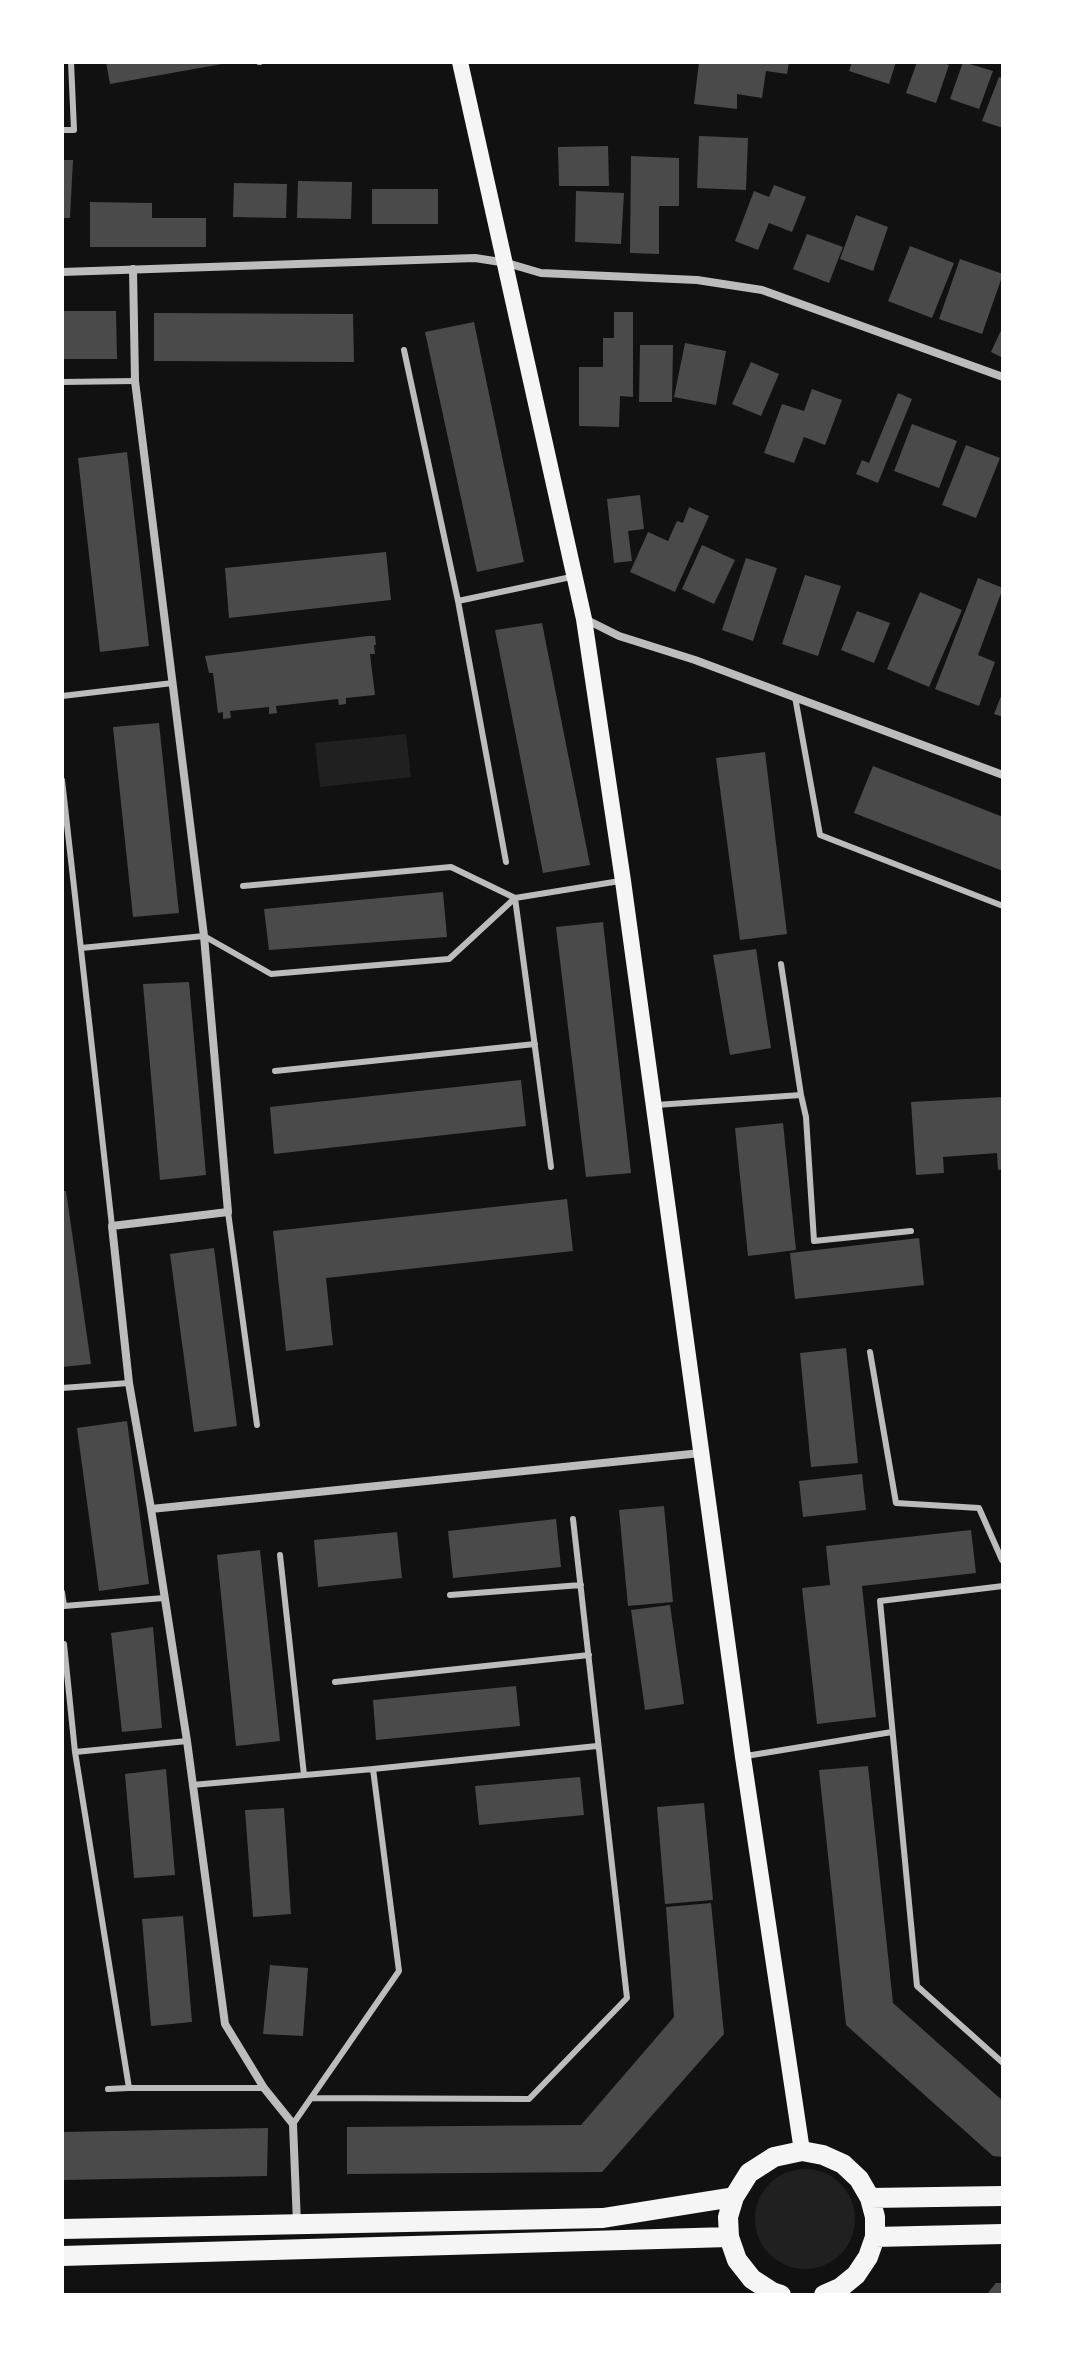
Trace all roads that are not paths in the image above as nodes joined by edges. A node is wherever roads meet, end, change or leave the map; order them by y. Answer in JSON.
{"nodes":[{"id":1,"x":71,"y":62,"type":"edge"},
{"id":2,"x":460,"y":62,"type":"edge"},
{"id":3,"x":62,"y":130,"type":"edge"},
{"id":4,"x":507,"y":263,"type":"junction"},
{"id":5,"x":133,"y":269,"type":"junction"},
{"id":6,"x":62,"y":272,"type":"edge"},
{"id":7,"x":404,"y":350,"type":"dead end"},
{"id":8,"x":1003,"y":377,"type":"edge"},
{"id":9,"x":135,"y":381,"type":"junction"},
{"id":10,"x":62,"y":382,"type":"edge"},
{"id":11,"x":575,"y":577,"type":"junction"},
{"id":12,"x":458,"y":601,"type":"junction"},
{"id":13,"x":584,"y":619,"type":"junction"},
{"id":14,"x":173,"y":683,"type":"junction"},
{"id":15,"x":62,"y":696,"type":"edge"},
{"id":16,"x":795,"y":697,"type":"junction"},
{"id":17,"x":1003,"y":775,"type":"edge"},
{"id":18,"x":62,"y":780,"type":"edge"},
{"id":19,"x":506,"y":862,"type":"dead end"},
{"id":20,"x":623,"y":881,"type":"junction"},
{"id":21,"x":243,"y":886,"type":"dead end"},
{"id":22,"x":515,"y":898,"type":"junction"},
{"id":23,"x":1003,"y":906,"type":"edge"},
{"id":24,"x":204,"y":936,"type":"junction"},
{"id":25,"x":81,"y":948,"type":"junction"},
{"id":26,"x":781,"y":964,"type":"dead end"},
{"id":27,"x":535,"y":1044,"type":"junction"},
{"id":28,"x":275,"y":1071,"type":"dead end"},
{"id":29,"x":801,"y":1095,"type":"junction"},
{"id":30,"x":654,"y":1105,"type":"junction"},
{"id":31,"x":551,"y":1167,"type":"dead end"},
{"id":32,"x":228,"y":1212,"type":"junction"},
{"id":33,"x":112,"y":1226,"type":"junction"},
{"id":34,"x":911,"y":1231,"type":"dead end"},
{"id":35,"x":870,"y":1352,"type":"dead end"},
{"id":36,"x":129,"y":1383,"type":"junction"},
{"id":37,"x":62,"y":1388,"type":"edge"},
{"id":38,"x":257,"y":1425,"type":"dead end"},
{"id":39,"x":701,"y":1453,"type":"junction"},
{"id":40,"x":151,"y":1509,"type":"junction"},
{"id":41,"x":573,"y":1519,"type":"dead end"},
{"id":42,"x":280,"y":1555,"type":"dead end"},
{"id":43,"x":1003,"y":1560,"type":"edge"},
{"id":44,"x":1003,"y":1568,"type":"edge"},
{"id":45,"x":581,"y":1585,"type":"junction"},
{"id":46,"x":1003,"y":1586,"type":"edge"},
{"id":47,"x":62,"y":1592,"type":"edge"},
{"id":48,"x":450,"y":1595,"type":"dead end"},
{"id":49,"x":164,"y":1598,"type":"junction"},
{"id":50,"x":64,"y":1644,"type":"edge"},
{"id":51,"x":589,"y":1655,"type":"junction"},
{"id":52,"x":335,"y":1682,"type":"dead end"},
{"id":53,"x":892,"y":1732,"type":"junction"},
{"id":54,"x":187,"y":1741,"type":"junction"},
{"id":55,"x":597,"y":1746,"type":"junction"},
{"id":56,"x":75,"y":1752,"type":"junction"},
{"id":57,"x":743,"y":1757,"type":"junction"},
{"id":58,"x":373,"y":1769,"type":"junction"},
{"id":59,"x":304,"y":1775,"type":"junction"},
{"id":60,"x":192,"y":1785,"type":"junction"},
{"id":61,"x":1003,"y":2063,"type":"edge"},
{"id":62,"x":129,"y":2088,"type":"junction"},
{"id":63,"x":264,"y":2088,"type":"junction"},
{"id":64,"x":108,"y":2089,"type":"dead end"},
{"id":65,"x":312,"y":2098,"type":"junction"},
{"id":66,"x":293,"y":2124,"type":"junction"},
{"id":67,"x":802,"y":2151,"type":"junction"},
{"id":68,"x":1003,"y":2196,"type":"edge"},
{"id":69,"x":734,"y":2197,"type":"junction"},
{"id":70,"x":870,"y":2198,"type":"junction"},
{"id":71,"x":297,"y":2224,"type":"junction"},
{"id":72,"x":62,"y":2229,"type":"edge"},
{"id":73,"x":1003,"y":2234,"type":"edge"},
{"id":74,"x":729,"y":2237,"type":"junction"},
{"id":75,"x":875,"y":2237,"type":"junction"},
{"id":76,"x":62,"y":2256,"type":"edge"},
{"id":77,"x":781,"y":2295,"type":"edge"},
{"id":78,"x":824,"y":2295,"type":"edge"}],
"edges":[{"from":1,"to":3,"type":"lane"},
{"from":2,"to":4,"type":"main road"},
{"from":4,"to":5,"type":"street"},
{"from":4,"to":8,"type":"street"},
{"from":4,"to":11,"type":"main road"},
{"from":5,"to":6,"type":"street"},
{"from":5,"to":9,"type":"street"},
{"from":7,"to":12,"type":"lane"},
{"from":9,"to":10,"type":"lane"},
{"from":9,"to":14,"type":"street"},
{"from":11,"to":12,"type":"lane"},
{"from":11,"to":13,"type":"main road"},
{"from":12,"to":19,"type":"lane"},
{"from":13,"to":16,"type":"street"},
{"from":13,"to":20,"type":"main road"},
{"from":14,"to":15,"type":"lane"},
{"from":14,"to":24,"type":"street"},
{"from":16,"to":17,"type":"street"},
{"from":16,"to":23,"type":"lane"},
{"from":18,"to":25,"type":"lane"},
{"from":20,"to":22,"type":"lane"},
{"from":20,"to":30,"type":"main road"},
{"from":21,"to":22,"type":"lane"},
{"from":22,"to":24,"type":"lane"},
{"from":22,"to":27,"type":"lane"},
{"from":24,"to":25,"type":"lane"},
{"from":24,"to":32,"type":"street"},
{"from":25,"to":33,"type":"lane"},
{"from":26,"to":29,"type":"lane"},
{"from":27,"to":28,"type":"lane"},
{"from":27,"to":31,"type":"lane"},
{"from":29,"to":30,"type":"lane"},
{"from":29,"to":34,"type":"lane"},
{"from":30,"to":39,"type":"main road"},
{"from":32,"to":33,"type":"street"},
{"from":32,"to":38,"type":"lane"},
{"from":33,"to":36,"type":"street"},
{"from":35,"to":43,"type":"lane"},
{"from":36,"to":37,"type":"lane"},
{"from":36,"to":40,"type":"street"},
{"from":39,"to":40,"type":"street"},
{"from":39,"to":57,"type":"main road"},
{"from":40,"to":49,"type":"street"},
{"from":41,"to":45,"type":"lane"},
{"from":42,"to":59,"type":"lane"},
{"from":43,"to":44,"type":"lane"},
{"from":45,"to":48,"type":"lane"},
{"from":45,"to":51,"type":"lane"},
{"from":46,"to":53,"type":"lane"},
{"from":47,"to":49,"type":"lane"},
{"from":49,"to":54,"type":"street"},
{"from":50,"to":56,"type":"lane"},
{"from":51,"to":52,"type":"lane"},
{"from":51,"to":55,"type":"lane"},
{"from":53,"to":57,"type":"lane"},
{"from":53,"to":61,"type":"lane"},
{"from":54,"to":56,"type":"lane"},
{"from":54,"to":60,"type":"street"},
{"from":55,"to":58,"type":"lane"},
{"from":55,"to":65,"type":"lane"},
{"from":56,"to":62,"type":"lane"},
{"from":57,"to":67,"type":"main road"},
{"from":58,"to":59,"type":"lane"},
{"from":58,"to":65,"type":"lane"},
{"from":59,"to":60,"type":"lane"},
{"from":60,"to":63,"type":"street"},
{"from":62,"to":63,"type":"lane"},
{"from":62,"to":64,"type":"lane"},
{"from":63,"to":66,"type":"street"},
{"from":65,"to":66,"type":"lane"},
{"from":66,"to":71,"type":"street"},
{"from":67,"to":69,"type":"main road"},
{"from":67,"to":70,"type":"main road"},
{"from":68,"to":70,"type":"main road"},
{"from":69,"to":71,"type":"main road"},
{"from":69,"to":74,"type":"main road"},
{"from":70,"to":75,"type":"main road"},
{"from":71,"to":72,"type":"main road"},
{"from":73,"to":75,"type":"main road"},
{"from":74,"to":76,"type":"main road"},
{"from":74,"to":77,"type":"main road"},
{"from":75,"to":78,"type":"main road"}]}
